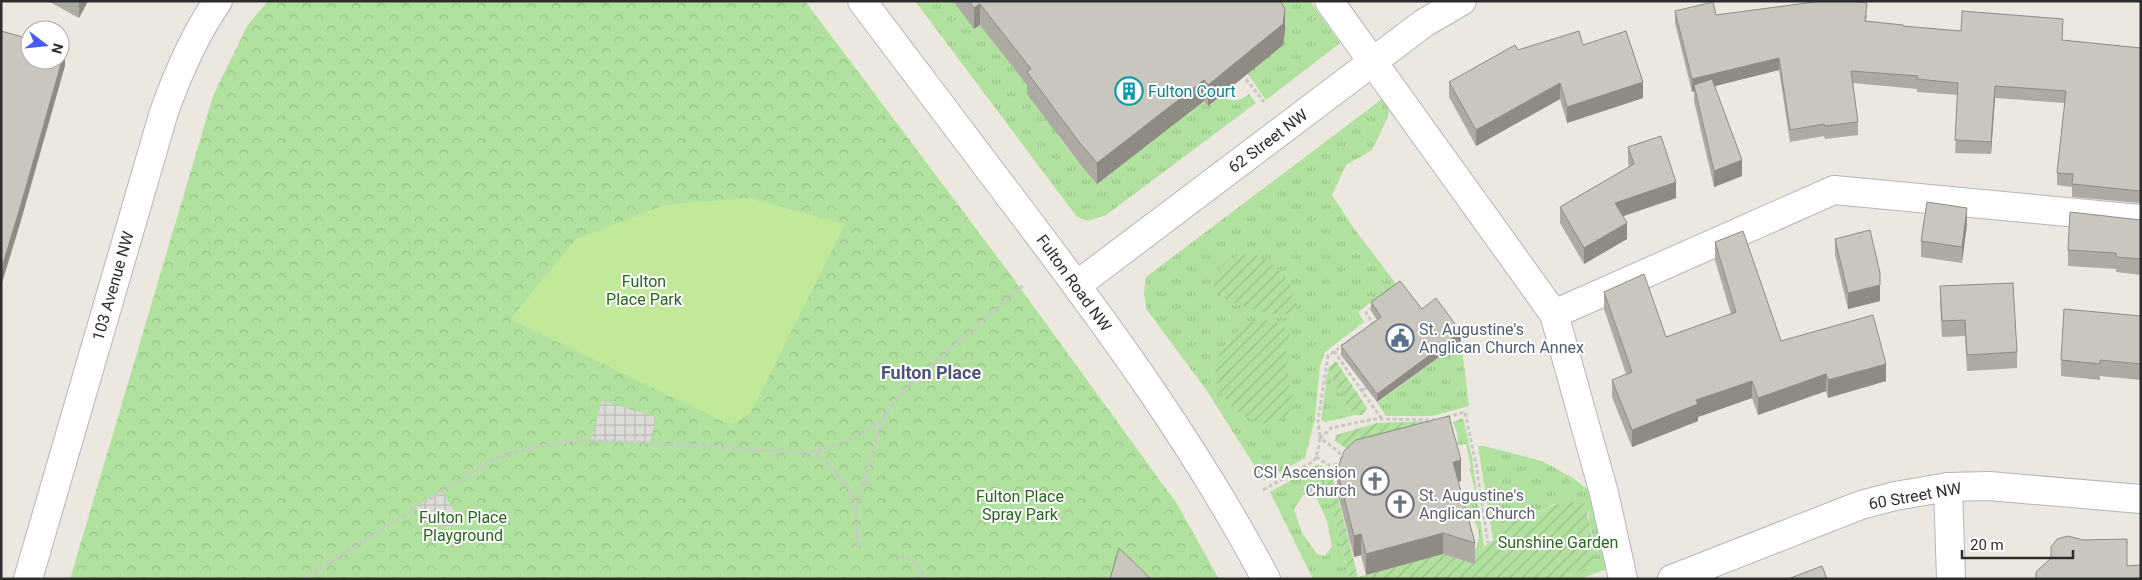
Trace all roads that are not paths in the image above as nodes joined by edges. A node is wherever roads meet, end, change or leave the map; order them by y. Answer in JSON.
{"nodes":[{"id":1,"x":218,"y":1,"type":"edge"},
{"id":2,"x":862,"y":1,"type":"edge"},
{"id":3,"x":1329,"y":1,"type":"edge"},
{"id":4,"x":1462,"y":1,"type":"edge"},
{"id":5,"x":1373,"y":61,"type":"junction"},
{"id":6,"x":2141,"y":219,"type":"edge"},
{"id":7,"x":1077,"y":285,"type":"junction"},
{"id":8,"x":1554,"y":314,"type":"junction"},
{"id":9,"x":1948,"y":487,"type":"junction"},
{"id":10,"x":2141,"y":499,"type":"edge"},
{"id":11,"x":28,"y":579,"type":"edge"},
{"id":12,"x":1266,"y":579,"type":"edge"},
{"id":13,"x":1624,"y":579,"type":"edge"},
{"id":14,"x":1672,"y":579,"type":"edge"},
{"id":15,"x":1951,"y":579,"type":"edge"}],
"edges":[{"from":1,"to":11,"type":"street","name":"103 Avenue NW"},
{"from":2,"to":7,"type":"street","name":"Fulton Road NW"},
{"from":3,"to":5,"type":"street"},
{"from":4,"to":5,"type":"street","name":"62 Street NW"},
{"from":5,"to":7,"type":"street","name":"62 Street NW"},
{"from":5,"to":8,"type":"street"},
{"from":6,"to":8,"type":"street"},
{"from":7,"to":12,"type":"street","name":"Fulton Road NW"},
{"from":8,"to":13,"type":"street"},
{"from":9,"to":10,"type":"street","name":"60 Street NW"},
{"from":9,"to":14,"type":"street","name":"60 Street NW"},
{"from":9,"to":15,"type":"street"}]}
